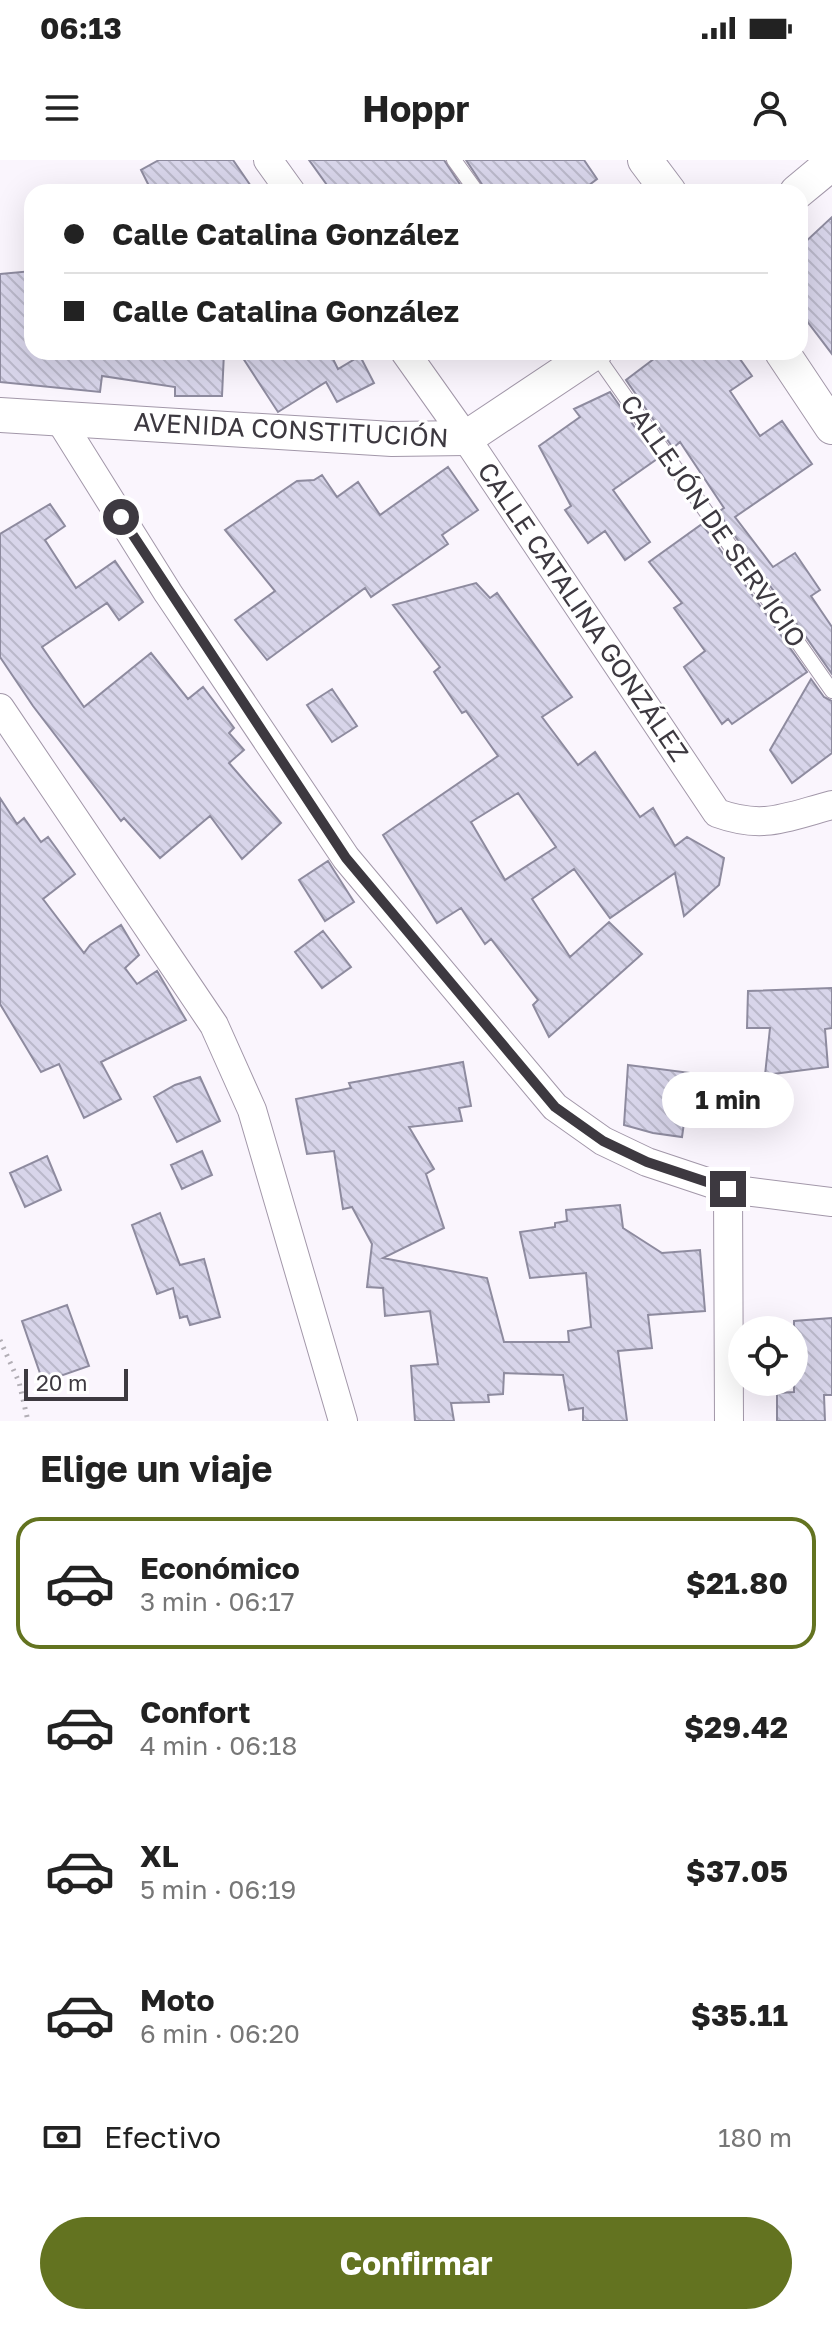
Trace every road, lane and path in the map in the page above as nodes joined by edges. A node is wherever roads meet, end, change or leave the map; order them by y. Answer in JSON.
{"nodes":[{"id":1,"x":268,"y":160,"type":"edge"},
{"id":2,"x":454,"y":160,"type":"edge"},
{"id":3,"x":645,"y":160,"type":"edge"},
{"id":4,"x":832,"y":163,"type":"edge"},
{"id":5,"x":285,"y":184,"type":"edge"},
{"id":6,"x":471,"y":184,"type":"edge"},
{"id":7,"x":663,"y":184,"type":"edge"},
{"id":8,"x":807,"y":184,"type":"edge"},
{"id":9,"x":411,"y":360,"type":"edge"},
{"id":10,"x":582,"y":360,"type":"edge"},
{"id":11,"x":600,"y":360,"type":"edge"},
{"id":12,"x":787,"y":360,"type":"edge"},
{"id":13,"x":0,"y":415,"type":"edge"},
{"id":14,"x":58,"y":417,"type":"junction"},
{"id":15,"x":832,"y":427,"type":"edge"},
{"id":16,"x":466,"y":438,"type":"junction"},
{"id":17,"x":832,"y":691,"type":"edge"},
{"id":18,"x":0,"y":708,"type":"edge"},
{"id":19,"x":832,"y":805,"type":"edge"},
{"id":20,"x":728,"y":1189,"type":"junction"},
{"id":21,"x":832,"y":1202,"type":"edge"},
{"id":22,"x":0,"y":1340,"type":"edge"},
{"id":23,"x":28,"y":1421,"type":"edge"},
{"id":24,"x":343,"y":1421,"type":"edge"},
{"id":25,"x":729,"y":1421,"type":"edge"}],
"edges":[{"from":1,"to":5,"type":"street"},
{"from":2,"to":6,"type":"lane"},
{"from":3,"to":7,"type":"street"},
{"from":4,"to":8,"type":"street"},
{"from":9,"to":16,"type":"street","name":"CALLE CATALINA GONZÁLEZ"},
{"from":10,"to":16,"type":"street","name":"AVENIDA CONSTITUCIÓN"},
{"from":11,"to":17,"type":"lane","name":"CALLEJÓN DE SERVICIO"},
{"from":12,"to":15,"type":"street"},
{"from":13,"to":14,"type":"street","name":"AVENIDA CONSTITUCIÓN"},
{"from":14,"to":16,"type":"street","name":"AVENIDA CONSTITUCIÓN"},
{"from":14,"to":20,"type":"street"},
{"from":16,"to":19,"type":"street","name":"CALLE CATALINA GONZÁLEZ"},
{"from":18,"to":24,"type":"street"},
{"from":20,"to":21,"type":"street"},
{"from":20,"to":25,"type":"street"},
{"from":22,"to":23,"type":"path"}]}
